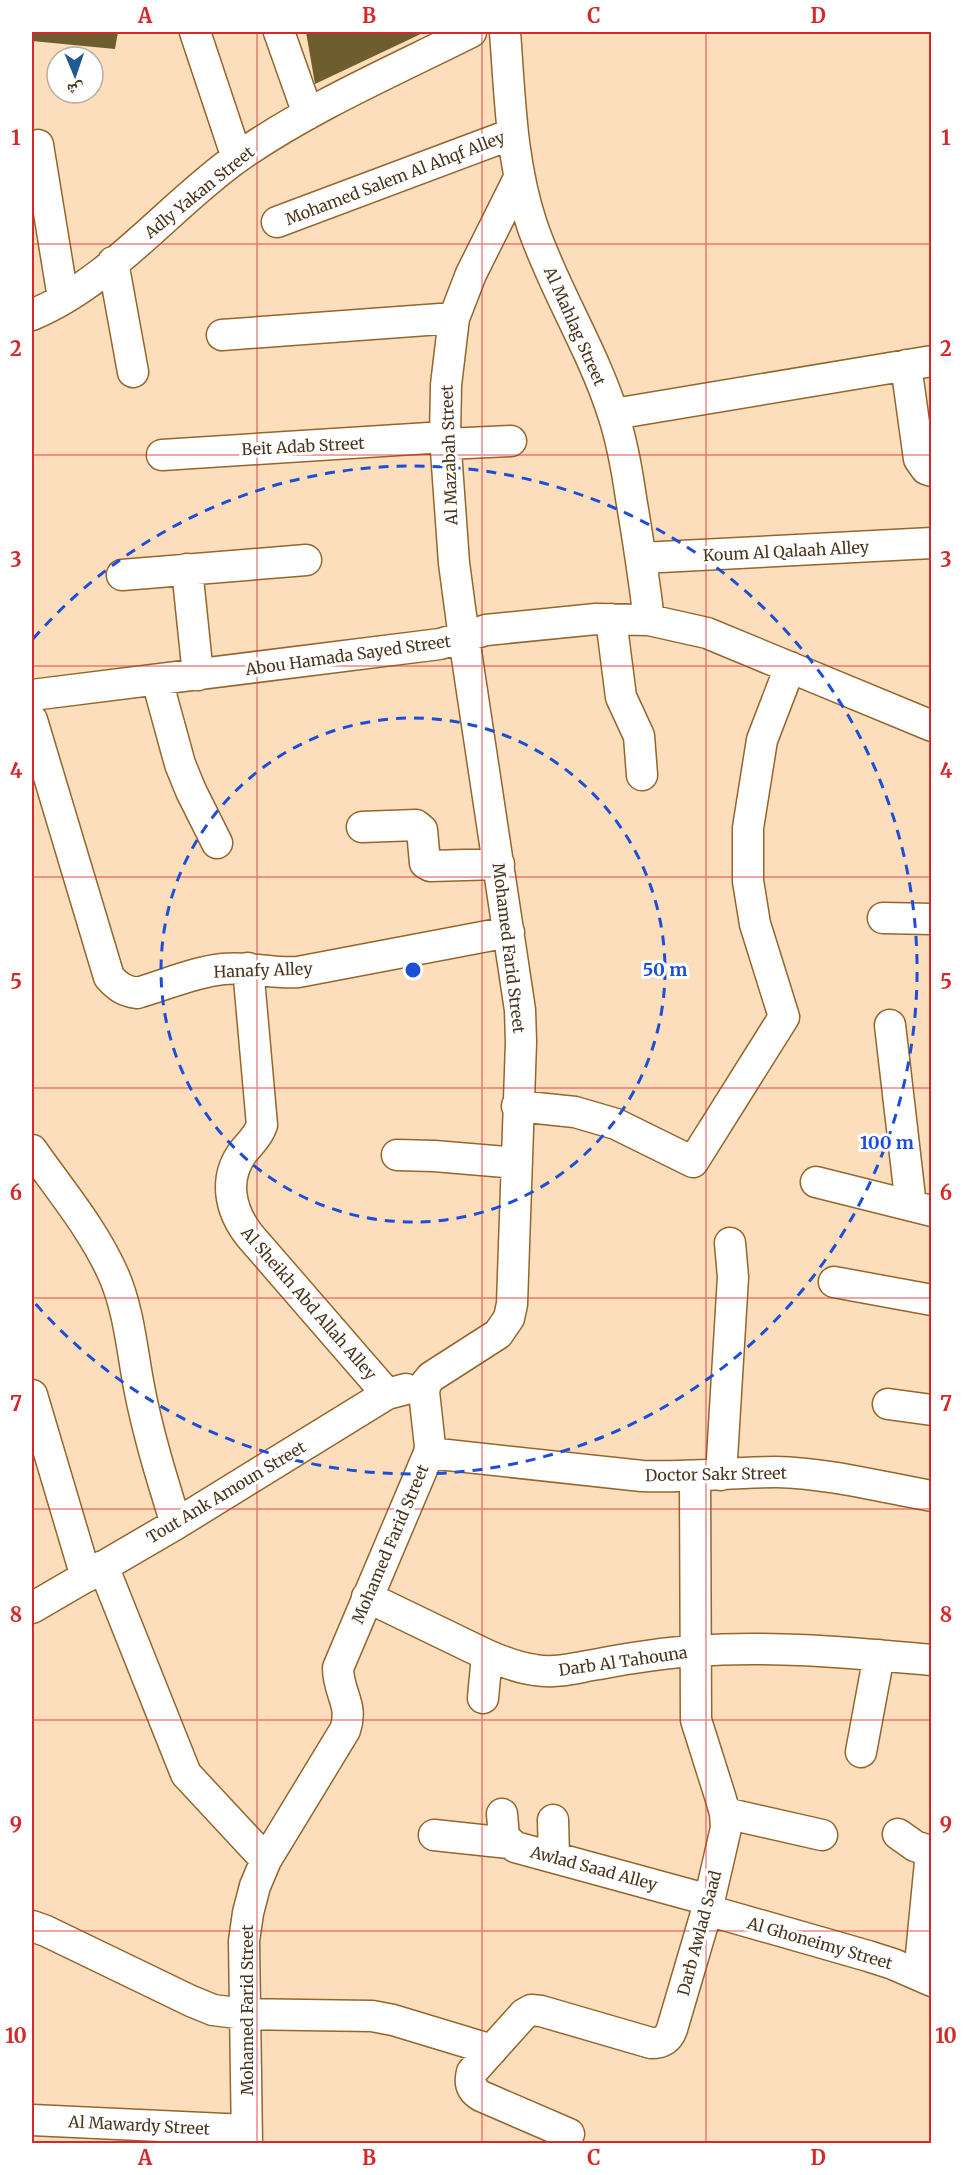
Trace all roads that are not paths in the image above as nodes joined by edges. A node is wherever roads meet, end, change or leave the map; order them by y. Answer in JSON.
{"nodes":[{"id":1,"x":195,"y":32,"type":"edge"},
{"id":2,"x":279,"y":32,"type":"edge"},
{"id":3,"x":471,"y":32,"type":"edge"},
{"id":4,"x":505,"y":32,"type":"edge"},
{"id":5,"x":308,"y":114,"type":"junction"},
{"id":6,"x":512,"y":134,"type":"junction"},
{"id":7,"x":38,"y":145,"type":"dead end"},
{"id":8,"x":237,"y":158,"type":"junction"},
{"id":9,"x":519,"y":178,"type":"junction"},
{"id":10,"x":277,"y":222,"type":"dead end"},
{"id":11,"x":113,"y":262,"type":"junction"},
{"id":12,"x":63,"y":298,"type":"junction"},
{"id":13,"x":32,"y":315,"type":"edge"},
{"id":14,"x":453,"y":318,"type":"junction"},
{"id":15,"x":222,"y":335,"type":"dead end"},
{"id":16,"x":919,"y":363,"type":"edge"},
{"id":17,"x":133,"y":372,"type":"dead end"},
{"id":18,"x":614,"y":414,"type":"junction"},
{"id":19,"x":446,"y":440,"type":"junction"},
{"id":20,"x":511,"y":441,"type":"dead end"},
{"id":21,"x":162,"y":454,"type":"dead end"},
{"id":22,"x":932,"y":471,"type":"edge"},
{"id":23,"x":932,"y":543,"type":"edge"},
{"id":24,"x":641,"y":558,"type":"junction"},
{"id":25,"x":306,"y":560,"type":"dead end"},
{"id":26,"x":187,"y":569,"type":"junction"},
{"id":27,"x":122,"y":575,"type":"dead end"},
{"id":28,"x":611,"y":619,"type":"junction"},
{"id":29,"x":649,"y":620,"type":"junction"},
{"id":30,"x":464,"y":638,"type":"junction"},
{"id":31,"x":790,"y":667,"type":"junction"},
{"id":32,"x":198,"y":675,"type":"junction"},
{"id":33,"x":157,"y":680,"type":"junction"},
{"id":34,"x":32,"y":695,"type":"edge"},
{"id":35,"x":32,"y":720,"type":"edge"},
{"id":36,"x":932,"y":726,"type":"edge"},
{"id":37,"x":642,"y":775,"type":"dead end"},
{"id":38,"x":362,"y":827,"type":"dead end"},
{"id":39,"x":217,"y":843,"type":"dead end"},
{"id":40,"x":498,"y":864,"type":"junction"},
{"id":41,"x":883,"y":918,"type":"dead end"},
{"id":42,"x":932,"y":919,"type":"edge"},
{"id":43,"x":509,"y":932,"type":"junction"},
{"id":44,"x":248,"y":968,"type":"junction"},
{"id":45,"x":891,"y":1025,"type":"dead end"},
{"id":46,"x":517,"y":1106,"type":"junction"},
{"id":47,"x":32,"y":1150,"type":"edge"},
{"id":48,"x":397,"y":1155,"type":"dead end"},
{"id":49,"x":517,"y":1163,"type":"junction"},
{"id":50,"x":816,"y":1182,"type":"dead end"},
{"id":51,"x":921,"y":1208,"type":"edge"},
{"id":52,"x":730,"y":1243,"type":"dead end"},
{"id":53,"x":834,"y":1282,"type":"dead end"},
{"id":54,"x":932,"y":1300,"type":"edge"},
{"id":55,"x":424,"y":1387,"type":"junction"},
{"id":56,"x":387,"y":1394,"type":"junction"},
{"id":57,"x":32,"y":1395,"type":"edge"},
{"id":58,"x":888,"y":1404,"type":"dead end"},
{"id":59,"x":932,"y":1410,"type":"edge"},
{"id":60,"x":429,"y":1453,"type":"junction"},
{"id":61,"x":708,"y":1476,"type":"junction"},
{"id":62,"x":932,"y":1496,"type":"edge"},
{"id":63,"x":176,"y":1524,"type":"junction"},
{"id":64,"x":94,"y":1571,"type":"junction"},
{"id":65,"x":367,"y":1596,"type":"junction"},
{"id":66,"x":32,"y":1608,"type":"edge"},
{"id":67,"x":694,"y":1651,"type":"junction"},
{"id":68,"x":488,"y":1655,"type":"junction"},
{"id":69,"x":879,"y":1655,"type":"junction"},
{"id":70,"x":932,"y":1660,"type":"edge"},
{"id":71,"x":483,"y":1698,"type":"dead end"},
{"id":72,"x":861,"y":1752,"type":"dead end"},
{"id":73,"x":724,"y":1812,"type":"junction"},
{"id":74,"x":502,"y":1814,"type":"dead end"},
{"id":75,"x":554,"y":1820,"type":"dead end"},
{"id":76,"x":898,"y":1834,"type":"dead end"},
{"id":77,"x":435,"y":1835,"type":"dead end"},
{"id":78,"x":822,"y":1835,"type":"dead end"},
{"id":79,"x":509,"y":1843,"type":"junction"},
{"id":80,"x":931,"y":1852,"type":"edge"},
{"id":81,"x":554,"y":1857,"type":"junction"},
{"id":82,"x":266,"y":1860,"type":"junction"},
{"id":83,"x":708,"y":1905,"type":"junction"},
{"id":84,"x":32,"y":1926,"type":"edge"},
{"id":85,"x":925,"y":1978,"type":"edge"},
{"id":86,"x":245,"y":2014,"type":"junction"},
{"id":87,"x":492,"y":2050,"type":"junction"},
{"id":88,"x":32,"y":2120,"type":"edge"},
{"id":89,"x":569,"y":2134,"type":"dead end"},
{"id":90,"x":247,"y":2137,"type":"edge"}],
"edges":[{"from":1,"to":8,"type":"street"},
{"from":2,"to":5,"type":"street"},
{"from":3,"to":5,"type":"street","name":"Adly Yakan Street"},
{"from":4,"to":6,"type":"street","name":"Al Mahlag Street"},
{"from":5,"to":8,"type":"street","name":"Adly Yakan Street"},
{"from":6,"to":9,"type":"street","name":"Al Mahlag Street"},
{"from":6,"to":10,"type":"street","name":"Mohamed Salem Al Ahqf Alley"},
{"from":7,"to":12,"type":"street"},
{"from":8,"to":11,"type":"street","name":"Adly Yakan Street"},
{"from":9,"to":14,"type":"street","name":"Al Mazabah Street"},
{"from":9,"to":18,"type":"street","name":"Al Mahlag Street"},
{"from":11,"to":12,"type":"street","name":"Adly Yakan Street"},
{"from":11,"to":17,"type":"street"},
{"from":12,"to":13,"type":"street","name":"Adly Yakan Street"},
{"from":14,"to":15,"type":"street"},
{"from":14,"to":19,"type":"street","name":"Al Mazabah Street"},
{"from":16,"to":18,"type":"street"},
{"from":16,"to":22,"type":"street"},
{"from":18,"to":24,"type":"street","name":"Al Mahlag Street"},
{"from":19,"to":20,"type":"street","name":"Beit Adab Street"},
{"from":19,"to":21,"type":"street","name":"Beit Adab Street"},
{"from":19,"to":30,"type":"street","name":"Al Mazabah Street"},
{"from":23,"to":24,"type":"street","name":"Koum Al Qalaah Alley"},
{"from":24,"to":29,"type":"street","name":"Al Mahlag Street"},
{"from":25,"to":26,"type":"street"},
{"from":26,"to":27,"type":"street"},
{"from":26,"to":32,"type":"street"},
{"from":28,"to":29,"type":"street","name":"Abou Hamada Sayed Street"},
{"from":28,"to":30,"type":"street","name":"Abou Hamada Sayed Street"},
{"from":28,"to":37,"type":"street"},
{"from":29,"to":31,"type":"street","name":"Abou Hamada Sayed Street"},
{"from":30,"to":32,"type":"street","name":"Abou Hamada Sayed Street"},
{"from":30,"to":40,"type":"street","name":"Mohamed Farid Street"},
{"from":31,"to":36,"type":"street","name":"Abou Hamada Sayed Street"},
{"from":31,"to":46,"type":"street"},
{"from":32,"to":33,"type":"street","name":"Abou Hamada Sayed Street"},
{"from":33,"to":34,"type":"street","name":"Abou Hamada Sayed Street"},
{"from":33,"to":39,"type":"street"},
{"from":35,"to":44,"type":"street","name":"Hanafy Alley"},
{"from":38,"to":40,"type":"street"},
{"from":40,"to":43,"type":"street","name":"Mohamed Farid Street"},
{"from":41,"to":42,"type":"street"},
{"from":43,"to":44,"type":"street","name":"Hanafy Alley"},
{"from":43,"to":46,"type":"street","name":"Mohamed Farid Street"},
{"from":44,"to":56,"type":"street","name":"Al Sheikh Abd Allah Alley"},
{"from":45,"to":51,"type":"street"},
{"from":46,"to":49,"type":"street","name":"Mohamed Farid Street"},
{"from":47,"to":63,"type":"street"},
{"from":48,"to":49,"type":"street"},
{"from":49,"to":55,"type":"street","name":"Mohamed Farid Street"},
{"from":50,"to":51,"type":"street"},
{"from":52,"to":61,"type":"street","name":"Darb Awlad Saad"},
{"from":53,"to":54,"type":"street"},
{"from":55,"to":56,"type":"street","name":"Tout Ank Amoun Street"},
{"from":55,"to":60,"type":"street","name":"Mohamed Farid Street"},
{"from":56,"to":63,"type":"street","name":"Tout Ank Amoun Street"},
{"from":57,"to":64,"type":"street"},
{"from":58,"to":59,"type":"street"},
{"from":60,"to":61,"type":"street","name":"Doctor Sakr Street"},
{"from":60,"to":65,"type":"street","name":"Mohamed Farid Street"},
{"from":61,"to":62,"type":"street","name":"Doctor Sakr Street"},
{"from":61,"to":67,"type":"street","name":"Darb Awlad Saad"},
{"from":63,"to":64,"type":"street","name":"Tout Ank Amoun Street"},
{"from":64,"to":66,"type":"street","name":"Tout Ank Amoun Street"},
{"from":64,"to":82,"type":"street"},
{"from":65,"to":68,"type":"street","name":"Darb Al Tahouna"},
{"from":65,"to":82,"type":"street","name":"Mohamed Farid Street"},
{"from":67,"to":68,"type":"street","name":"Darb Al Tahouna"},
{"from":67,"to":69,"type":"street","name":"Darb Al Tahouna"},
{"from":67,"to":73,"type":"street","name":"Darb Awlad Saad"},
{"from":68,"to":71,"type":"street"},
{"from":69,"to":70,"type":"street","name":"Darb Al Tahouna"},
{"from":69,"to":72,"type":"street"},
{"from":73,"to":78,"type":"street"},
{"from":73,"to":83,"type":"street","name":"Darb Awlad Saad"},
{"from":74,"to":79,"type":"street","name":"Awlad Saad Alley"},
{"from":75,"to":81,"type":"street"},
{"from":76,"to":80,"type":"street"},
{"from":77,"to":79,"type":"street"},
{"from":79,"to":81,"type":"street","name":"Awlad Saad Alley"},
{"from":80,"to":85,"type":"street"},
{"from":81,"to":83,"type":"street","name":"Awlad Saad Alley"},
{"from":82,"to":86,"type":"street","name":"Mohamed Farid Street"},
{"from":83,"to":85,"type":"street","name":"Al Ghoneimy Street"},
{"from":83,"to":87,"type":"street","name":"Darb Awlad Saad"},
{"from":84,"to":86,"type":"street"},
{"from":86,"to":87,"type":"street"},
{"from":86,"to":90,"type":"street","name":"Mohamed Farid Street"},
{"from":87,"to":89,"type":"street","name":"Darb Awlad Saad"},
{"from":88,"to":90,"type":"street","name":"Al Mawardy Street"}]}
